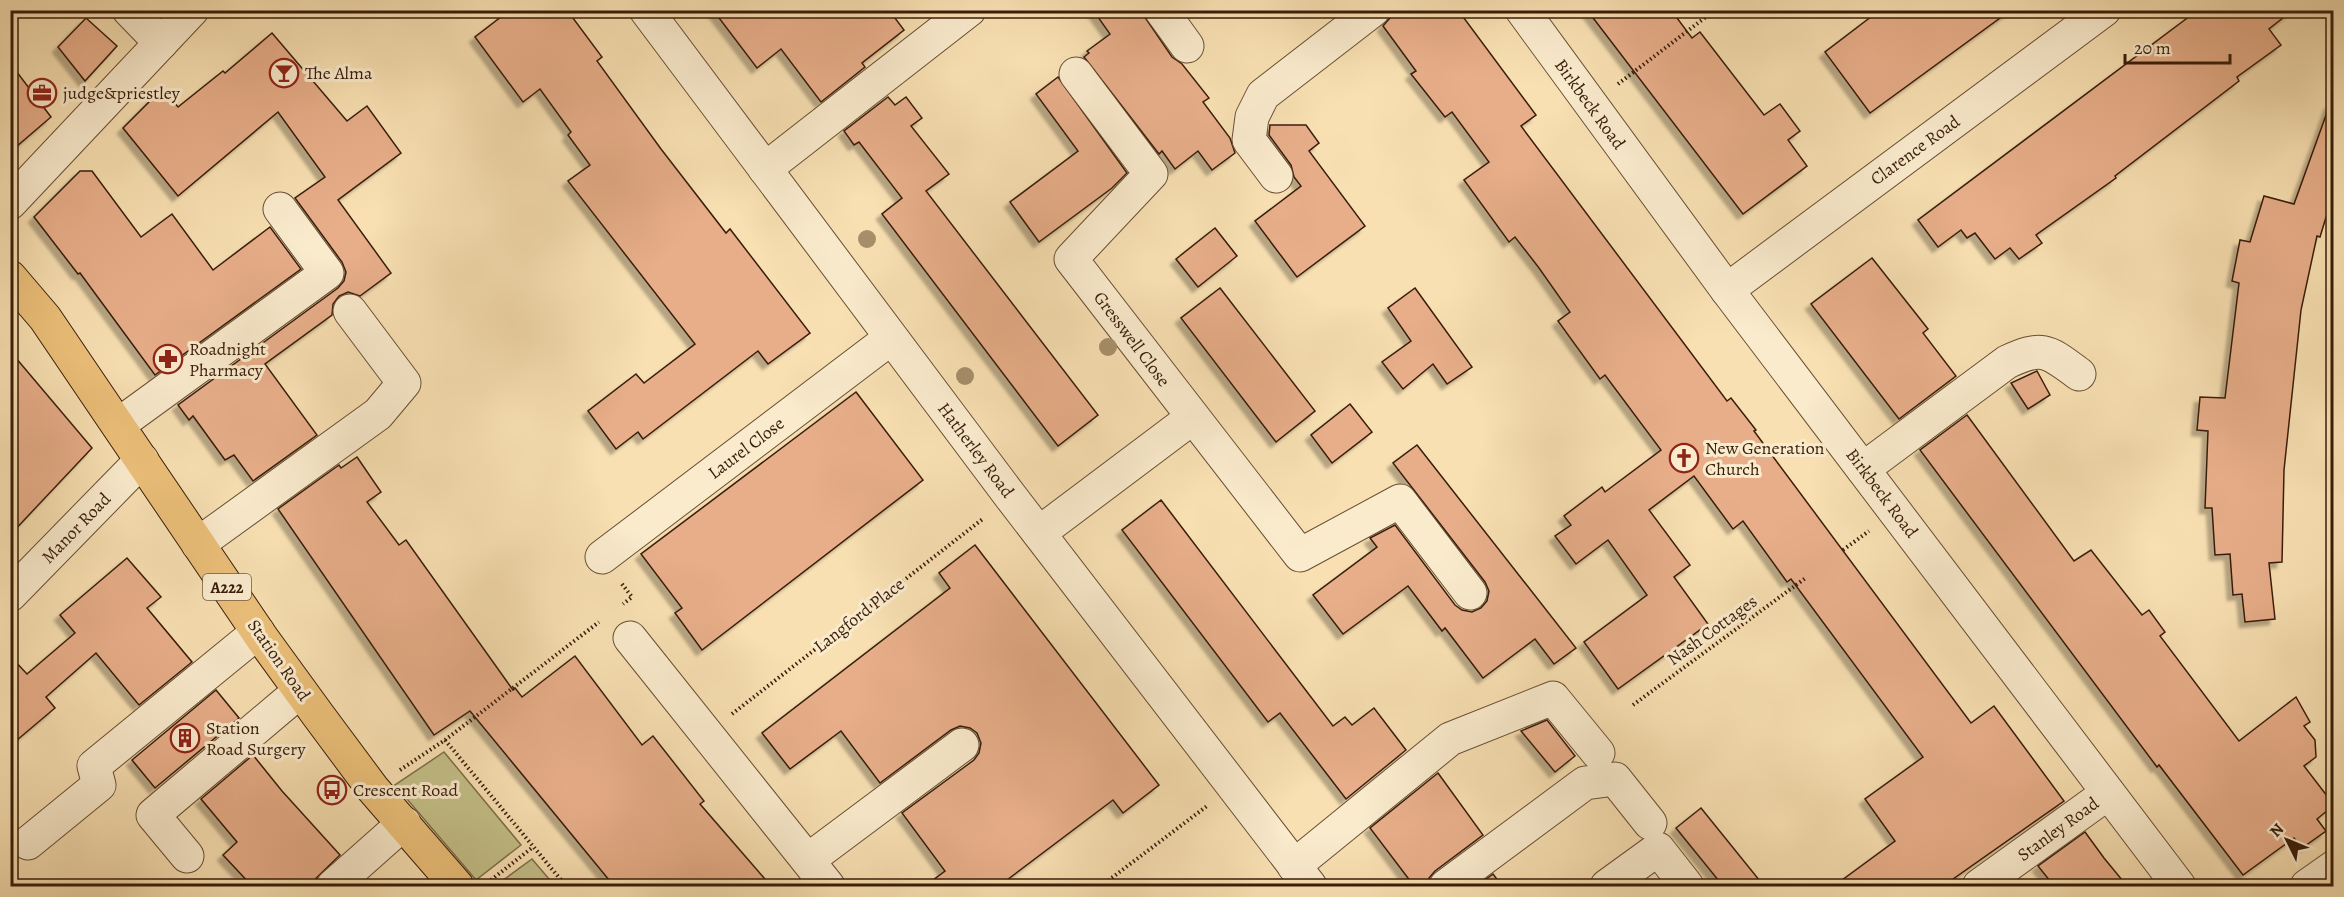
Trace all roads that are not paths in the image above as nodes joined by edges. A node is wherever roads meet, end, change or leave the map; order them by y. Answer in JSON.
{"nodes":[{"id":1,"x":129,"y":10,"type":"edge"},
{"id":2,"x":192,"y":10,"type":"edge"},
{"id":3,"x":646,"y":10,"type":"edge"},
{"id":4,"x":969,"y":10,"type":"edge"},
{"id":5,"x":1161,"y":10,"type":"edge"},
{"id":6,"x":1373,"y":10,"type":"edge"},
{"id":7,"x":1522,"y":10,"type":"edge"},
{"id":8,"x":2104,"y":10,"type":"edge"},
{"id":9,"x":161,"y":43,"type":"junction"},
{"id":10,"x":1188,"y":46,"type":"dead end"},
{"id":11,"x":1076,"y":74,"type":"dead end"},
{"id":12,"x":765,"y":169,"type":"junction"},
{"id":13,"x":1276,"y":176,"type":"dead end"},
{"id":14,"x":10,"y":203,"type":"edge"},
{"id":15,"x":280,"y":209,"type":"dead end"},
{"id":16,"x":10,"y":277,"type":"edge"},
{"id":17,"x":1727,"y":290,"type":"junction"},
{"id":18,"x":350,"y":311,"type":"dead end"},
{"id":19,"x":891,"y":338,"type":"junction"},
{"id":20,"x":2079,"y":374,"type":"dead end"},
{"id":21,"x":1192,"y":418,"type":"junction"},
{"id":22,"x":118,"y":425,"type":"junction"},
{"id":23,"x":142,"y":460,"type":"junction"},
{"id":24,"x":1863,"y":469,"type":"junction"},
{"id":25,"x":1039,"y":533,"type":"junction"},
{"id":26,"x":198,"y":544,"type":"junction"},
{"id":27,"x":602,"y":557,"type":"road end"},
{"id":28,"x":15,"y":581,"type":"edge"},
{"id":29,"x":1470,"y":593,"type":"dead end"},
{"id":30,"x":621,"y":625,"type":"road end"},
{"id":31,"x":258,"y":632,"type":"junction"},
{"id":32,"x":300,"y":691,"type":"junction"},
{"id":33,"x":962,"y":745,"type":"dead end"},
{"id":34,"x":1598,"y":753,"type":"dead end"},
{"id":35,"x":2108,"y":793,"type":"junction"},
{"id":36,"x":404,"y":823,"type":"junction"},
{"id":37,"x":1650,"y":823,"type":"dead end"},
{"id":38,"x":28,"y":843,"type":"dead end"},
{"id":39,"x":187,"y":856,"type":"dead end"},
{"id":40,"x":807,"y":860,"type":"junction"},
{"id":41,"x":2334,"y":867,"type":"edge"},
{"id":42,"x":1302,"y":876,"type":"edge"},
{"id":43,"x":333,"y":886,"type":"edge"},
{"id":44,"x":457,"y":886,"type":"edge"},
{"id":45,"x":828,"y":886,"type":"edge"},
{"id":46,"x":1446,"y":886,"type":"edge"},
{"id":47,"x":1607,"y":886,"type":"edge"},
{"id":48,"x":1688,"y":886,"type":"edge"},
{"id":49,"x":1979,"y":886,"type":"edge"},
{"id":50,"x":2179,"y":886,"type":"edge"},
{"id":51,"x":2307,"y":886,"type":"edge"}],
"edges":[{"from":1,"to":9,"type":"street"},
{"from":2,"to":9,"type":"street"},
{"from":3,"to":12,"type":"street","name":"Hatherley Road"},
{"from":4,"to":12,"type":"street"},
{"from":5,"to":10,"type":"street"},
{"from":6,"to":13,"type":"street"},
{"from":7,"to":17,"type":"street","name":"Birkbeck Road"},
{"from":8,"to":17,"type":"street","name":"Clarence Road"},
{"from":9,"to":14,"type":"street"},
{"from":11,"to":21,"type":"street","name":"Gresswell Close"},
{"from":12,"to":19,"type":"street","name":"Hatherley Road"},
{"from":15,"to":22,"type":"street"},
{"from":16,"to":22,"type":"main road","name":"Station Road","number":"A222"},
{"from":17,"to":24,"type":"street","name":"Birkbeck Road"},
{"from":18,"to":26,"type":"street"},
{"from":19,"to":25,"type":"street","name":"Hatherley Road"},
{"from":19,"to":27,"type":"street","name":"Laurel Close"},
{"from":20,"to":24,"type":"street"},
{"from":21,"to":25,"type":"street"},
{"from":21,"to":29,"type":"street","name":"Gresswell Close"},
{"from":22,"to":23,"type":"main road","name":"Station Road","number":"A222"},
{"from":23,"to":26,"type":"main road","name":"Station Road","number":"A222"},
{"from":23,"to":28,"type":"street","name":"Manor Road"},
{"from":24,"to":35,"type":"street","name":"Birkbeck Road"},
{"from":25,"to":42,"type":"street","name":"Hatherley Road"},
{"from":26,"to":31,"type":"main road","name":"Station Road","number":"A222"},
{"from":30,"to":40,"type":"street"},
{"from":31,"to":32,"type":"main road","name":"Station Road","number":"A222"},
{"from":31,"to":38,"type":"street"},
{"from":32,"to":36,"type":"main road","name":"Station Road","number":"A222"},
{"from":32,"to":39,"type":"street"},
{"from":33,"to":40,"type":"street"},
{"from":34,"to":42,"type":"street"},
{"from":35,"to":49,"type":"street","name":"Stanley Road"},
{"from":35,"to":50,"type":"street","name":"Birkbeck Road"},
{"from":36,"to":43,"type":"street"},
{"from":36,"to":44,"type":"main road","name":"Station Road","number":"A222"},
{"from":37,"to":46,"type":"street"},
{"from":40,"to":45,"type":"street"},
{"from":41,"to":51,"type":"street"},
{"from":47,"to":48,"type":"street"}]}
